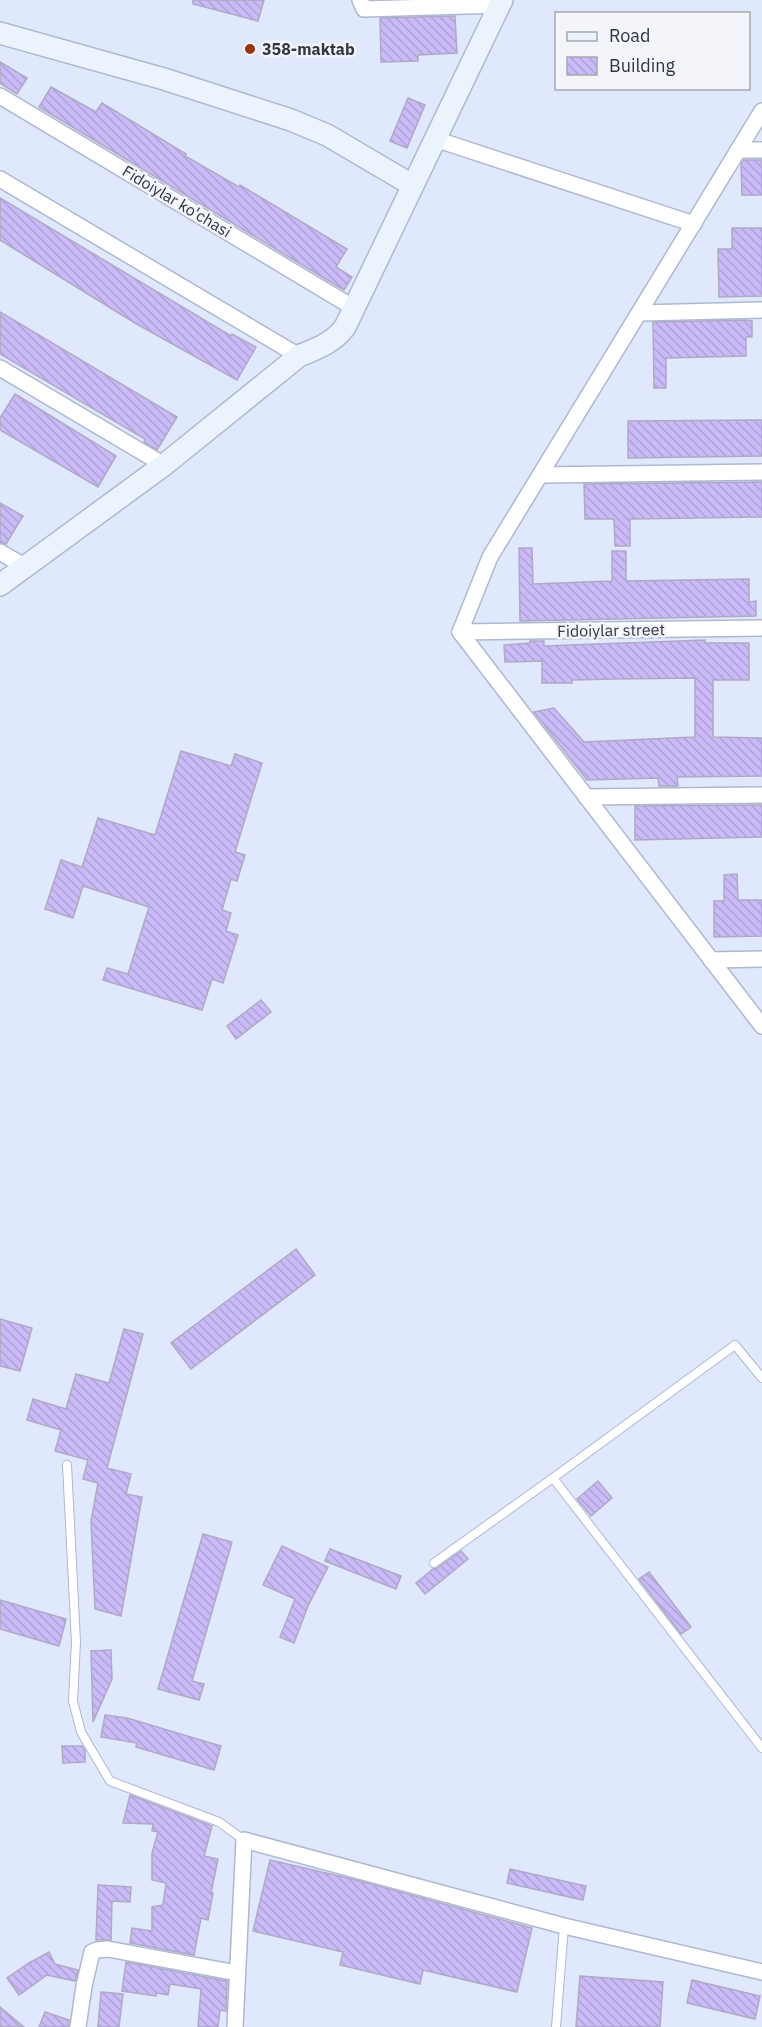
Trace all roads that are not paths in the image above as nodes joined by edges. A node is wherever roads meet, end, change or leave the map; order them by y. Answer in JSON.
{"nodes":[{"id":1,"x":360,"y":0,"type":"edge"},
{"id":2,"x":501,"y":3,"type":"edge"},
{"id":3,"x":0,"y":33,"type":"edge"},
{"id":4,"x":0,"y":96,"type":"edge"},
{"id":5,"x":762,"y":111,"type":"edge"},
{"id":6,"x":435,"y":139,"type":"junction"},
{"id":7,"x":738,"y":150,"type":"junction"},
{"id":8,"x":762,"y":150,"type":"edge"},
{"id":9,"x":0,"y":179,"type":"edge"},
{"id":10,"x":412,"y":185,"type":"junction"},
{"id":11,"x":694,"y":224,"type":"junction"},
{"id":12,"x":354,"y":308,"type":"junction"},
{"id":13,"x":762,"y":310,"type":"edge"},
{"id":14,"x":640,"y":313,"type":"junction"},
{"id":15,"x":299,"y":356,"type":"junction"},
{"id":16,"x":0,"y":368,"type":"edge"},
{"id":17,"x":164,"y":465,"type":"junction"},
{"id":18,"x":762,"y":472,"type":"edge"},
{"id":19,"x":542,"y":475,"type":"junction"},
{"id":20,"x":0,"y":552,"type":"edge"},
{"id":21,"x":24,"y":567,"type":"junction"},
{"id":22,"x":0,"y":585,"type":"edge"},
{"id":23,"x":762,"y":628,"type":"edge"},
{"id":24,"x":460,"y":632,"type":"junction"},
{"id":25,"x":762,"y":795,"type":"edge"},
{"id":26,"x":586,"y":797,"type":"junction"},
{"id":27,"x":762,"y":959,"type":"edge"},
{"id":28,"x":711,"y":960,"type":"junction"},
{"id":29,"x":762,"y":1026,"type":"edge"},
{"id":30,"x":762,"y":1378,"type":"edge"},
{"id":31,"x":67,"y":1465,"type":"dead end"},
{"id":32,"x":553,"y":1478,"type":"junction"},
{"id":33,"x":434,"y":1563,"type":"dead end"},
{"id":34,"x":762,"y":1748,"type":"edge"},
{"id":35,"x":244,"y":1840,"type":"junction"},
{"id":36,"x":564,"y":1926,"type":"junction"},
{"id":37,"x":237,"y":1972,"type":"junction"},
{"id":38,"x":762,"y":1972,"type":"edge"},
{"id":39,"x":78,"y":2027,"type":"edge"},
{"id":40,"x":235,"y":2027,"type":"edge"},
{"id":41,"x":556,"y":2027,"type":"edge"}],
"edges":[{"from":1,"to":2,"type":"street"},
{"from":2,"to":6,"type":"street"},
{"from":3,"to":10,"type":"street"},
{"from":4,"to":12,"type":"street","name":"Fidoiylar ko'chasi"},
{"from":5,"to":7,"type":"street"},
{"from":6,"to":10,"type":"street"},
{"from":6,"to":11,"type":"street"},
{"from":7,"to":8,"type":"street"},
{"from":7,"to":11,"type":"street"},
{"from":9,"to":15,"type":"street"},
{"from":10,"to":12,"type":"street"},
{"from":11,"to":14,"type":"street"},
{"from":12,"to":15,"type":"street"},
{"from":13,"to":14,"type":"street"},
{"from":14,"to":19,"type":"street"},
{"from":15,"to":17,"type":"street"},
{"from":16,"to":17,"type":"street"},
{"from":17,"to":21,"type":"street"},
{"from":18,"to":19,"type":"street"},
{"from":19,"to":24,"type":"street"},
{"from":20,"to":21,"type":"street"},
{"from":21,"to":22,"type":"street"},
{"from":23,"to":24,"type":"street","name":"Fidoiylar street"},
{"from":24,"to":26,"type":"street"},
{"from":25,"to":26,"type":"street"},
{"from":26,"to":28,"type":"street"},
{"from":27,"to":28,"type":"street"},
{"from":28,"to":29,"type":"street"},
{"from":30,"to":32,"type":"lane"},
{"from":31,"to":35,"type":"lane"},
{"from":32,"to":33,"type":"lane"},
{"from":32,"to":34,"type":"lane"},
{"from":35,"to":36,"type":"street"},
{"from":35,"to":37,"type":"street"},
{"from":36,"to":38,"type":"street"},
{"from":36,"to":41,"type":"lane"},
{"from":37,"to":39,"type":"street"},
{"from":37,"to":40,"type":"street"}]}
